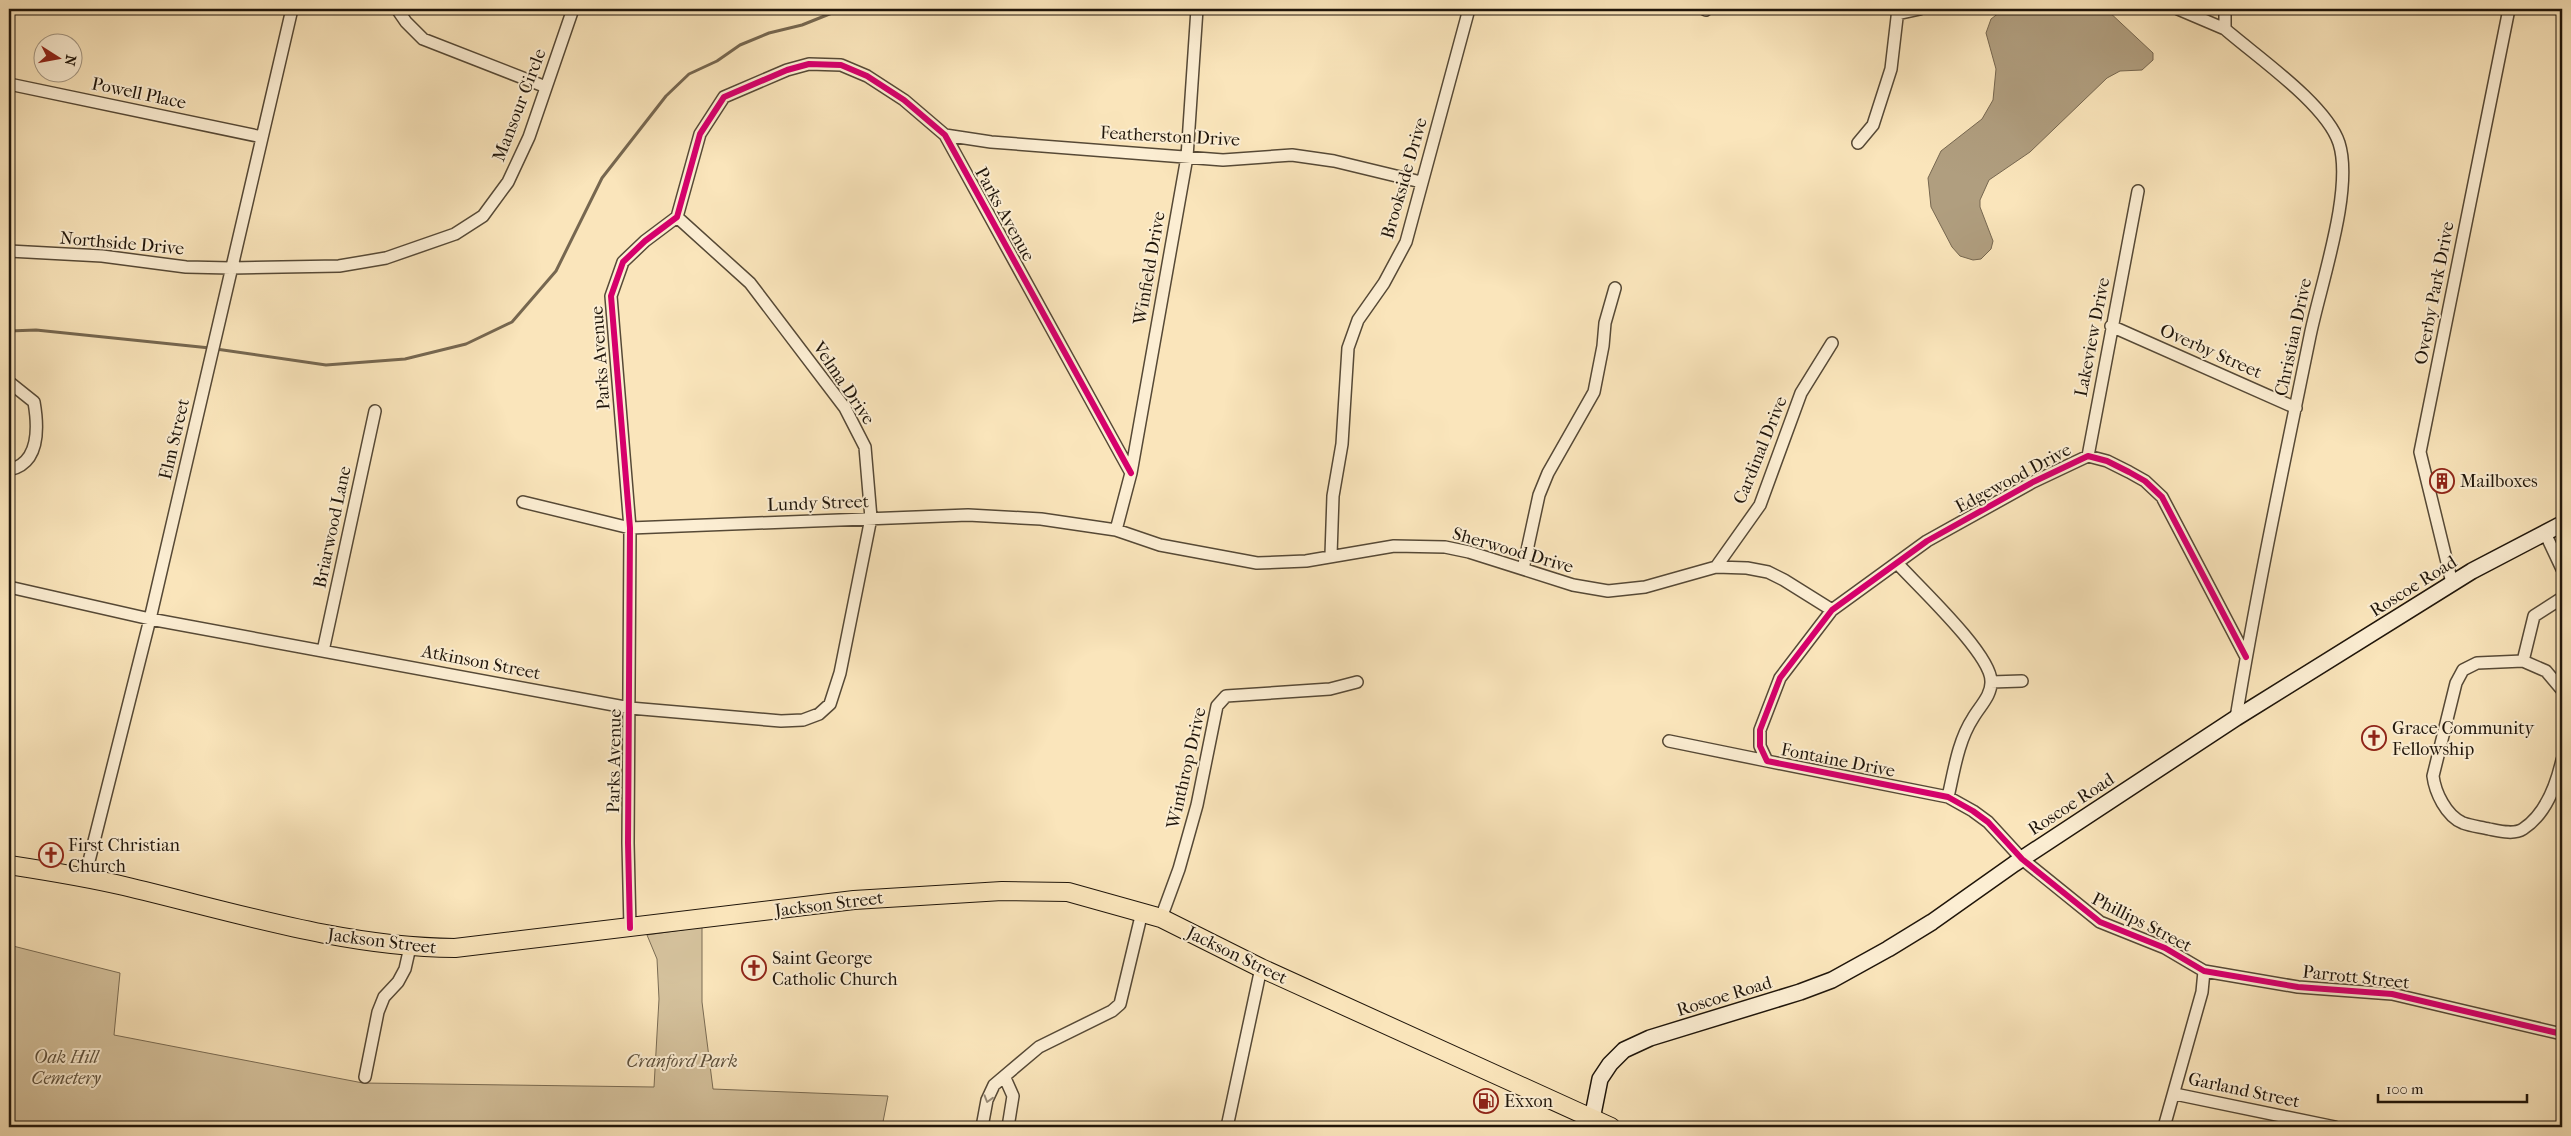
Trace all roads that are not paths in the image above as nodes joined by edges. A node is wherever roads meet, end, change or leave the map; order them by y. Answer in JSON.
{"nodes":[{"id":1,"x":292,"y":9,"type":"edge"},
{"id":2,"x":397,"y":9,"type":"edge"},
{"id":3,"x":573,"y":9,"type":"edge"},
{"id":4,"x":1197,"y":9,"type":"edge"},
{"id":5,"x":1469,"y":9,"type":"edge"},
{"id":6,"x":1920,"y":9,"type":"edge"},
{"id":7,"x":2178,"y":9,"type":"edge"},
{"id":8,"x":2225,"y":9,"type":"edge"},
{"id":9,"x":2509,"y":9,"type":"edge"},
{"id":10,"x":1898,"y":11,"type":"edge"},
{"id":11,"x":2225,"y":30,"type":"junction"},
{"id":12,"x":9,"y":84,"type":"edge"},
{"id":13,"x":546,"y":88,"type":"junction"},
{"id":14,"x":945,"y":136,"type":"junction"},
{"id":15,"x":262,"y":137,"type":"junction"},
{"id":16,"x":1858,"y":143,"type":"dead end"},
{"id":17,"x":1187,"y":157,"type":"junction"},
{"id":18,"x":1421,"y":182,"type":"junction"},
{"id":19,"x":2138,"y":191,"type":"dead end"},
{"id":20,"x":677,"y":217,"type":"junction"},
{"id":21,"x":9,"y":251,"type":"edge"},
{"id":22,"x":231,"y":268,"type":"junction"},
{"id":23,"x":1614,"y":288,"type":"dead end"},
{"id":24,"x":2111,"y":326,"type":"junction"},
{"id":25,"x":1832,"y":343,"type":"dead end"},
{"id":26,"x":9,"y":382,"type":"edge"},
{"id":27,"x":2296,"y":408,"type":"junction"},
{"id":28,"x":375,"y":411,"type":"dead end"},
{"id":29,"x":2088,"y":456,"type":"junction"},
{"id":30,"x":9,"y":470,"type":"edge"},
{"id":31,"x":1130,"y":473,"type":"junction"},
{"id":32,"x":523,"y":502,"type":"dead end"},
{"id":33,"x":871,"y":518,"type":"junction"},
{"id":34,"x":630,"y":528,"type":"junction"},
{"id":35,"x":1116,"y":530,"type":"junction"},
{"id":36,"x":2557,"y":530,"type":"edge"},
{"id":37,"x":1331,"y":555,"type":"junction"},
{"id":38,"x":1897,"y":563,"type":"junction"},
{"id":39,"x":1716,"y":567,"type":"junction"},
{"id":40,"x":1523,"y":569,"type":"junction"},
{"id":41,"x":2562,"y":569,"type":"edge"},
{"id":42,"x":2452,"y":583,"type":"junction"},
{"id":43,"x":9,"y":587,"type":"edge"},
{"id":44,"x":2562,"y":598,"type":"edge"},
{"id":45,"x":1832,"y":610,"type":"junction"},
{"id":46,"x":150,"y":619,"type":"junction"},
{"id":47,"x":322,"y":651,"type":"junction"},
{"id":48,"x":2246,"y":657,"type":"junction"},
{"id":49,"x":2522,"y":661,"type":"junction"},
{"id":50,"x":2022,"y":681,"type":"dead end"},
{"id":51,"x":1357,"y":682,"type":"dead end"},
{"id":52,"x":1992,"y":682,"type":"junction"},
{"id":53,"x":2562,"y":690,"type":"edge"},
{"id":54,"x":630,"y":708,"type":"junction"},
{"id":55,"x":807,"y":718,"type":"joint"},
{"id":56,"x":2236,"y":718,"type":"junction"},
{"id":57,"x":1669,"y":741,"type":"dead end"},
{"id":58,"x":2562,"y":760,"type":"edge"},
{"id":59,"x":1767,"y":761,"type":"junction"},
{"id":60,"x":1948,"y":798,"type":"junction"},
{"id":61,"x":2022,"y":858,"type":"junction"},
{"id":62,"x":9,"y":865,"type":"edge"},
{"id":63,"x":85,"y":877,"type":"junction"},
{"id":64,"x":1142,"y":912,"type":"junction"},
{"id":65,"x":1161,"y":918,"type":"junction"},
{"id":66,"x":630,"y":928,"type":"junction"},
{"id":67,"x":410,"y":947,"type":"junction"},
{"id":68,"x":1261,"y":968,"type":"junction"},
{"id":69,"x":2204,"y":971,"type":"junction"},
{"id":70,"x":2562,"y":1034,"type":"edge"},
{"id":71,"x":365,"y":1078,"type":"dead end"},
{"id":72,"x":1005,"y":1078,"type":"junction"},
{"id":73,"x":2175,"y":1094,"type":"junction"},
{"id":74,"x":1592,"y":1119,"type":"junction"},
{"id":75,"x":982,"y":1127,"type":"edge"},
{"id":76,"x":1008,"y":1127,"type":"edge"},
{"id":77,"x":1227,"y":1127,"type":"edge"},
{"id":78,"x":1611,"y":1127,"type":"edge"},
{"id":79,"x":2164,"y":1127,"type":"edge"},
{"id":80,"x":2335,"y":1127,"type":"edge"}],
"edges":[{"from":1,"to":15,"type":"street","name":"Elm Street"},
{"from":2,"to":13,"type":"street"},
{"from":3,"to":13,"type":"street","name":"Mansour Circle"},
{"from":4,"to":17,"type":"street","name":"Winfield Drive"},
{"from":5,"to":18,"type":"street","name":"Brookside Drive"},
{"from":6,"to":10,"type":"street"},
{"from":7,"to":11,"type":"street","name":"Christian Drive"},
{"from":8,"to":11,"type":"street"},
{"from":9,"to":42,"type":"street","name":"Overby Park Drive"},
{"from":10,"to":16,"type":"street"},
{"from":11,"to":27,"type":"street","name":"Christian Drive"},
{"from":12,"to":15,"type":"street","name":"Powell Place"},
{"from":13,"to":22,"type":"street","name":"Mansour Circle"},
{"from":14,"to":17,"type":"street","name":"Featherston Drive"},
{"from":14,"to":20,"type":"street","name":"Parks Avenue"},
{"from":14,"to":31,"type":"street","name":"Parks Avenue"},
{"from":15,"to":22,"type":"street","name":"Elm Street"},
{"from":17,"to":18,"type":"street","name":"Featherston Drive"},
{"from":17,"to":31,"type":"street","name":"Winfield Drive"},
{"from":18,"to":37,"type":"street","name":"Brookside Drive"},
{"from":19,"to":24,"type":"street","name":"Lakeview Drive"},
{"from":20,"to":33,"type":"street","name":"Velma Drive"},
{"from":20,"to":34,"type":"street","name":"Parks Avenue"},
{"from":21,"to":22,"type":"street","name":"Northside Drive"},
{"from":22,"to":46,"type":"street","name":"Elm Street"},
{"from":23,"to":40,"type":"street"},
{"from":24,"to":27,"type":"street","name":"Overby Street"},
{"from":24,"to":29,"type":"street","name":"Lakeview Drive"},
{"from":25,"to":39,"type":"street","name":"Cardinal Drive"},
{"from":26,"to":30,"type":"street"},
{"from":27,"to":48,"type":"street","name":"Christian Drive"},
{"from":28,"to":47,"type":"street","name":"Briarwood Lane"},
{"from":29,"to":38,"type":"street","name":"Edgewood Drive"},
{"from":29,"to":48,"type":"street","name":"Edgewood Drive"},
{"from":31,"to":35,"type":"street","name":"Winfield Drive"},
{"from":32,"to":34,"type":"street","name":"Lundy Street"},
{"from":33,"to":34,"type":"street","name":"Lundy Street"},
{"from":33,"to":35,"type":"street","name":"Lundy Street"},
{"from":33,"to":55,"type":"street","name":"Velma Drive"},
{"from":34,"to":54,"type":"street","name":"Parks Avenue"},
{"from":35,"to":37,"type":"street","name":"Sherwood Drive"},
{"from":36,"to":41,"type":"street"},
{"from":36,"to":42,"type":"main road","name":"Roscoe Road"},
{"from":37,"to":40,"type":"street","name":"Sherwood Drive"},
{"from":38,"to":45,"type":"street","name":"Edgewood Drive"},
{"from":38,"to":52,"type":"street"},
{"from":39,"to":40,"type":"street","name":"Sherwood Drive"},
{"from":39,"to":45,"type":"street","name":"Sherwood Drive"},
{"from":42,"to":56,"type":"main road","name":"Roscoe Road"},
{"from":43,"to":46,"type":"street","name":"Atkinson Street"},
{"from":44,"to":49,"type":"street"},
{"from":45,"to":59,"type":"street","name":"Fontaine Drive"},
{"from":46,"to":47,"type":"street","name":"Atkinson Street"},
{"from":46,"to":63,"type":"street","name":"Elm Street"},
{"from":47,"to":54,"type":"street","name":"Atkinson Street"},
{"from":48,"to":56,"type":"street","name":"Christian Drive"},
{"from":49,"to":53,"type":"street"},
{"from":49,"to":58,"type":"street"},
{"from":50,"to":52,"type":"street"},
{"from":51,"to":65,"type":"street","name":"Winthrop Drive"},
{"from":52,"to":60,"type":"street"},
{"from":54,"to":55,"type":"street","name":"Atkinson Street"},
{"from":54,"to":66,"type":"street","name":"Parks Avenue"},
{"from":56,"to":61,"type":"main road","name":"Roscoe Road"},
{"from":57,"to":59,"type":"street"},
{"from":59,"to":60,"type":"street","name":"Fontaine Drive"},
{"from":60,"to":61,"type":"street","name":"Fontaine Drive"},
{"from":61,"to":69,"type":"street","name":"Phillips Street"},
{"from":61,"to":74,"type":"main road","name":"Roscoe Road"},
{"from":62,"to":63,"type":"main road","name":"Jackson Street"},
{"from":63,"to":67,"type":"main road","name":"Jackson Street"},
{"from":64,"to":65,"type":"main road","name":"Jackson Street"},
{"from":64,"to":66,"type":"main road","name":"Jackson Street"},
{"from":64,"to":72,"type":"street"},
{"from":65,"to":68,"type":"main road","name":"Jackson Street"},
{"from":66,"to":67,"type":"main road","name":"Jackson Street"},
{"from":67,"to":71,"type":"street"},
{"from":68,"to":74,"type":"main road","name":"Jackson Street"},
{"from":68,"to":77,"type":"street"},
{"from":69,"to":70,"type":"street","name":"Parrott Street"},
{"from":69,"to":73,"type":"street","name":"Phillips Street"},
{"from":72,"to":75,"type":"street","one_way":true},
{"from":72,"to":76,"type":"street"},
{"from":73,"to":79,"type":"street","name":"Phillips Street"},
{"from":73,"to":80,"type":"street","name":"Garland Street"},
{"from":74,"to":78,"type":"main road","name":"Jackson Street"}]}
